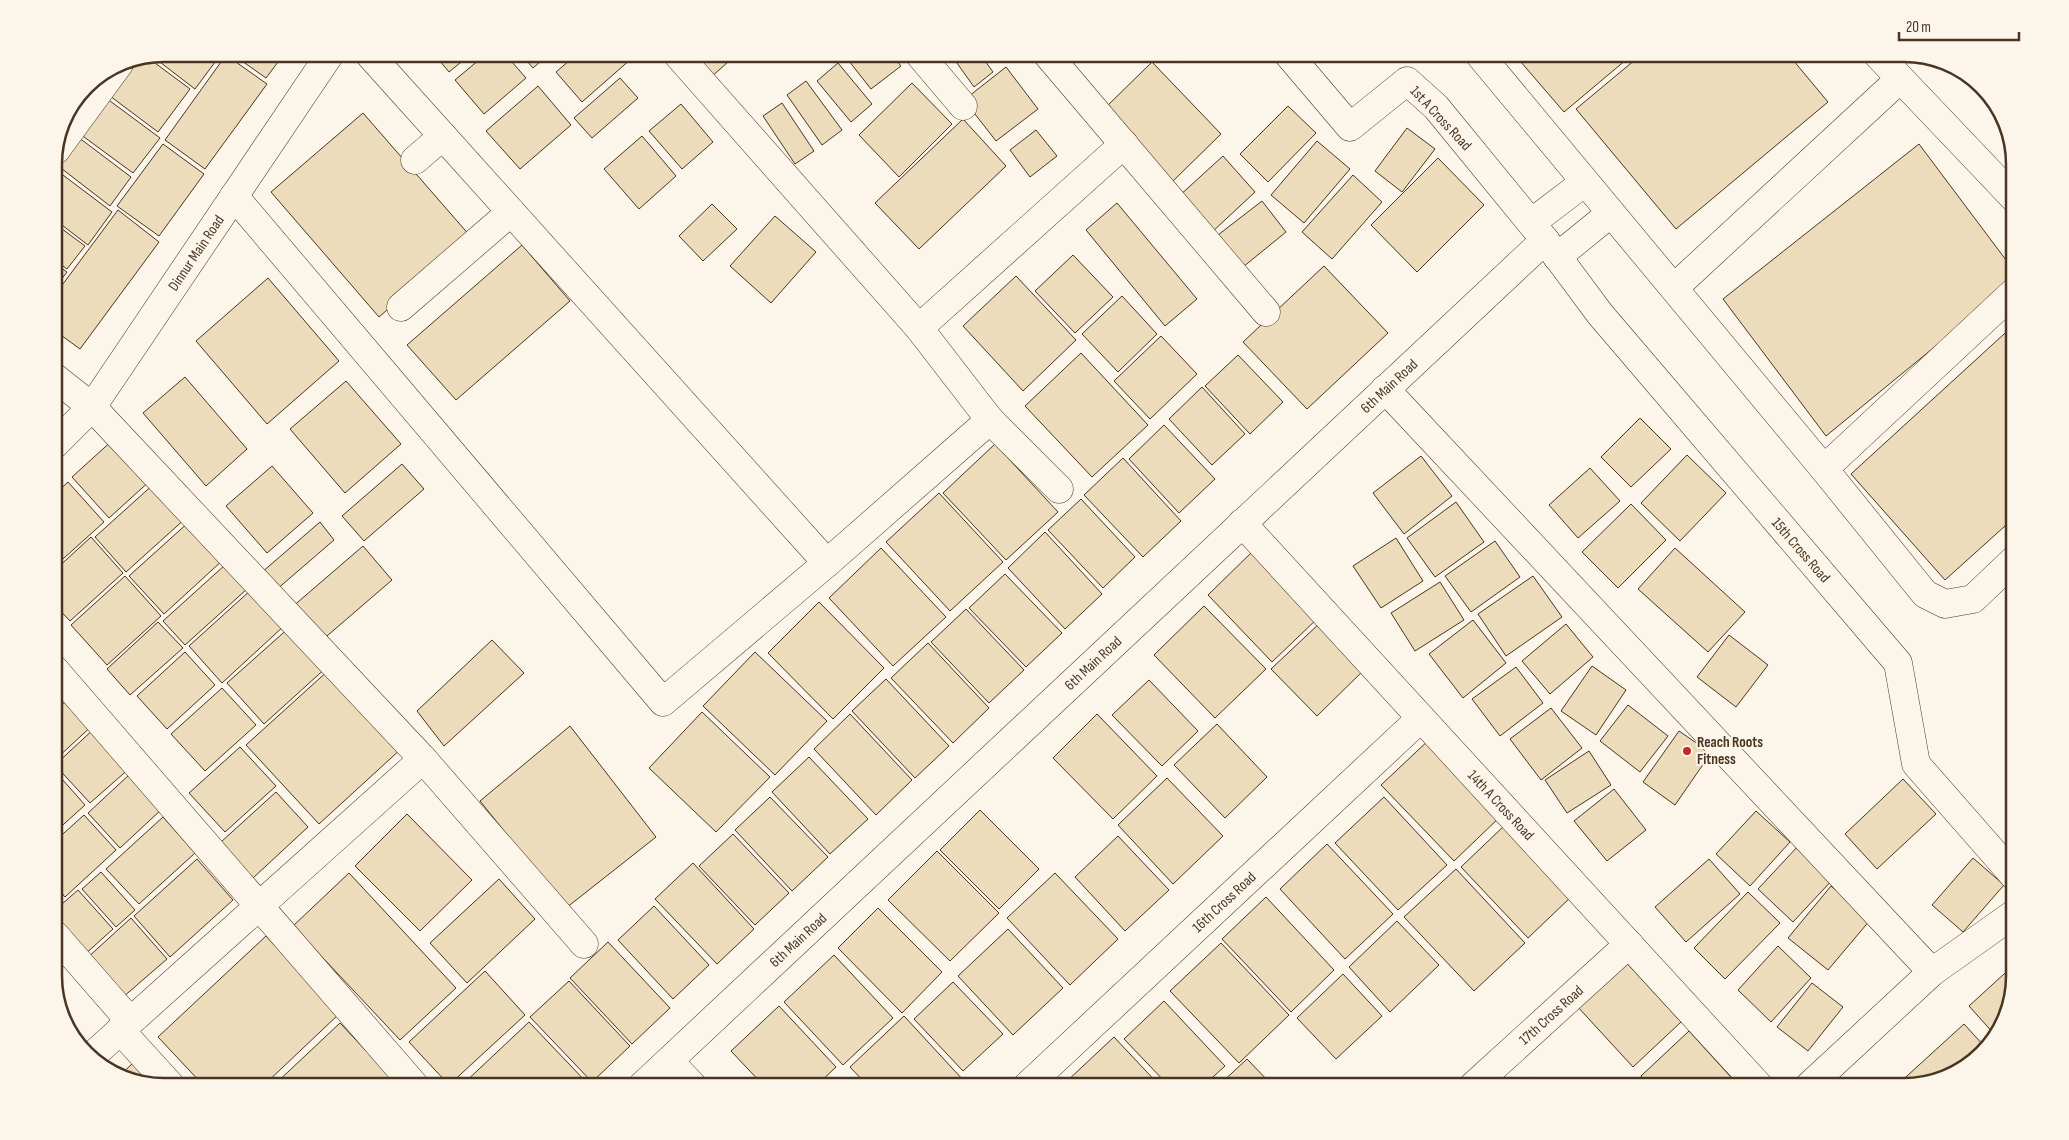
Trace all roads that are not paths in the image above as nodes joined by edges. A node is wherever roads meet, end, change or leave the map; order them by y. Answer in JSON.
{"nodes":[{"id":1,"x":1054,"y":62,"type":"edge"},
{"id":2,"x":1295,"y":62,"type":"edge"},
{"id":3,"x":1486,"y":62,"type":"edge"},
{"id":4,"x":1884,"y":62,"type":"edge"},
{"id":5,"x":324,"y":63,"type":"edge"},
{"id":6,"x":377,"y":63,"type":"edge"},
{"id":7,"x":685,"y":63,"type":"edge"},
{"id":8,"x":925,"y":63,"type":"edge"},
{"id":9,"x":1900,"y":79,"type":"junction"},
{"id":10,"x":106,"y":81,"type":"edge"},
{"id":11,"x":963,"y":106,"type":"dead end"},
{"id":12,"x":67,"y":135,"type":"edge"},
{"id":13,"x":443,"y":136,"type":"junction"},
{"id":14,"x":1124,"y":144,"type":"junction"},
{"id":15,"x":415,"y":160,"type":"dead end"},
{"id":16,"x":1585,"y":182,"type":"junction"},
{"id":17,"x":2006,"y":189,"type":"edge"},
{"id":18,"x":234,"y":196,"type":"junction"},
{"id":19,"x":511,"y":212,"type":"junction"},
{"id":20,"x":1611,"y":213,"type":"junction"},
{"id":21,"x":1544,"y":240,"type":"junction"},
{"id":22,"x":1674,"y":288,"type":"junction"},
{"id":23,"x":2006,"y":299,"type":"edge"},
{"id":24,"x":402,"y":306,"type":"dead end"},
{"id":25,"x":1266,"y":312,"type":"dead end"},
{"id":26,"x":918,"y":328,"type":"junction"},
{"id":27,"x":63,"y":384,"type":"edge"},
{"id":28,"x":1385,"y":390,"type":"junction"},
{"id":29,"x":92,"y":407,"type":"junction"},
{"id":30,"x":990,"y":420,"type":"junction"},
{"id":31,"x":63,"y":436,"type":"edge"},
{"id":32,"x":1824,"y":469,"type":"junction"},
{"id":33,"x":1059,"y":489,"type":"dead end"},
{"id":34,"x":1242,"y":523,"type":"junction"},
{"id":35,"x":827,"y":563,"type":"junction"},
{"id":36,"x":2006,"y":568,"type":"edge"},
{"id":37,"x":63,"y":679,"type":"edge"},
{"id":38,"x":1421,"y":718,"type":"junction"},
{"id":39,"x":423,"y":759,"type":"junction"},
{"id":40,"x":2006,"y":867,"type":"edge"},
{"id":41,"x":259,"y":906,"type":"junction"},
{"id":42,"x":2006,"y":919,"type":"edge"},
{"id":43,"x":584,"y":944,"type":"dead end"},
{"id":44,"x":1629,"y":944,"type":"junction"},
{"id":45,"x":63,"y":945,"type":"edge"},
{"id":46,"x":1932,"y":972,"type":"junction"},
{"id":47,"x":125,"y":1026,"type":"junction"},
{"id":48,"x":97,"y":1052,"type":"edge"},
{"id":49,"x":669,"y":1061,"type":"junction"},
{"id":50,"x":165,"y":1078,"type":"edge"},
{"id":51,"x":408,"y":1078,"type":"edge"},
{"id":52,"x":651,"y":1078,"type":"edge"},
{"id":53,"x":685,"y":1078,"type":"edge"},
{"id":54,"x":1036,"y":1078,"type":"edge"},
{"id":55,"x":1482,"y":1078,"type":"edge"},
{"id":56,"x":1753,"y":1078,"type":"edge"},
{"id":57,"x":1818,"y":1078,"type":"edge"}],
"edges":[{"from":1,"to":14,"type":"street"},
{"from":2,"to":21,"type":"street","name":"1st A Cross Road"},
{"from":3,"to":16,"type":"street"},
{"from":4,"to":9,"type":"street"},
{"from":5,"to":18,"type":"street","name":"Dinnur Main Road"},
{"from":6,"to":13,"type":"street"},
{"from":7,"to":26,"type":"street"},
{"from":8,"to":11,"type":"street"},
{"from":9,"to":17,"type":"street"},
{"from":9,"to":22,"type":"street"},
{"from":10,"to":12,"type":"street"},
{"from":13,"to":15,"type":"street"},
{"from":13,"to":19,"type":"street"},
{"from":14,"to":25,"type":"street"},
{"from":14,"to":26,"type":"street"},
{"from":16,"to":20,"type":"street"},
{"from":16,"to":21,"type":"street"},
{"from":18,"to":29,"type":"street","name":"Dinnur Main Road"},
{"from":18,"to":35,"type":"street"},
{"from":19,"to":24,"type":"street"},
{"from":19,"to":35,"type":"street"},
{"from":20,"to":21,"type":"street"},
{"from":20,"to":22,"type":"street"},
{"from":21,"to":28,"type":"street","name":"6th Main Road"},
{"from":21,"to":40,"type":"street","name":"15th Cross Road"},
{"from":22,"to":32,"type":"street"},
{"from":23,"to":32,"type":"street"},
{"from":26,"to":30,"type":"street"},
{"from":27,"to":29,"type":"street"},
{"from":28,"to":34,"type":"street","name":"6th Main Road"},
{"from":28,"to":46,"type":"street"},
{"from":29,"to":31,"type":"street","name":"Dinnur Main Road"},
{"from":29,"to":39,"type":"street"},
{"from":30,"to":33,"type":"street"},
{"from":30,"to":35,"type":"street"},
{"from":32,"to":36,"type":"street"},
{"from":34,"to":38,"type":"street","name":"14th A Cross Road"},
{"from":34,"to":49,"type":"street","name":"6th Main Road"},
{"from":37,"to":41,"type":"street"},
{"from":38,"to":44,"type":"street","name":"14th A Cross Road"},
{"from":38,"to":54,"type":"street","name":"16th Cross Road"},
{"from":39,"to":41,"type":"street"},
{"from":39,"to":43,"type":"street"},
{"from":41,"to":47,"type":"street"},
{"from":41,"to":51,"type":"street"},
{"from":42,"to":46,"type":"street"},
{"from":44,"to":55,"type":"street","name":"17th Cross Road"},
{"from":44,"to":56,"type":"street","name":"14th A Cross Road"},
{"from":45,"to":47,"type":"street"},
{"from":46,"to":57,"type":"street"},
{"from":47,"to":48,"type":"street"},
{"from":47,"to":50,"type":"street"},
{"from":49,"to":52,"type":"street","name":"6th Main Road"},
{"from":49,"to":53,"type":"street"}]}
